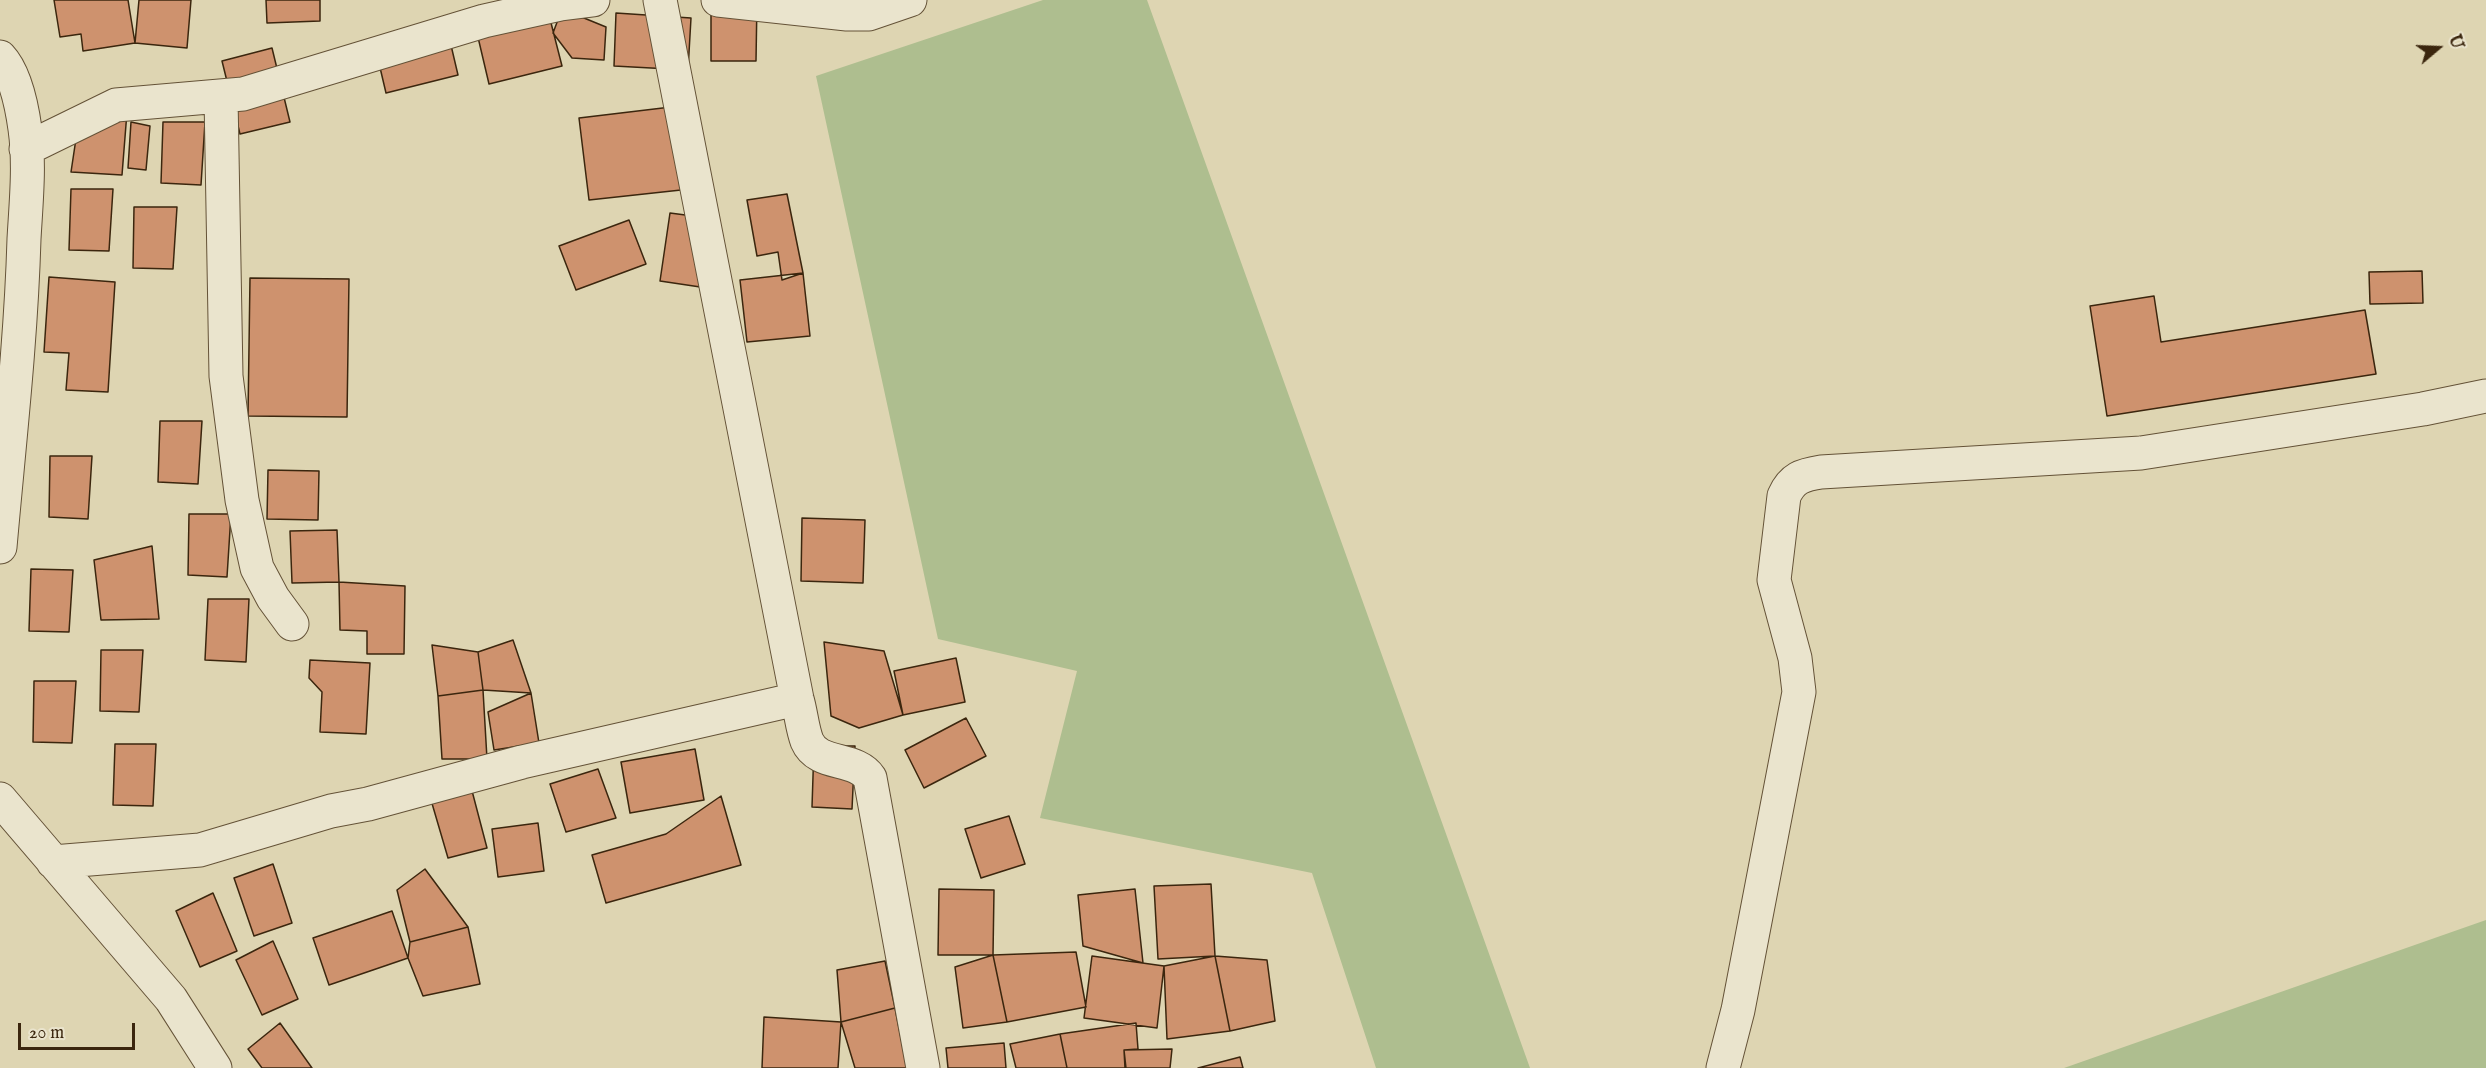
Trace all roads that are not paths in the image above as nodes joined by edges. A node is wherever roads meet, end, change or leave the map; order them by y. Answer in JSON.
{"nodes":[{"id":1,"x":593,"y":0,"type":"edge"},
{"id":2,"x":660,"y":0,"type":"edge"},
{"id":3,"x":718,"y":0,"type":"edge"},
{"id":4,"x":910,"y":0,"type":"edge"},
{"id":5,"x":0,"y":57,"type":"edge"},
{"id":6,"x":221,"y":97,"type":"junction"},
{"id":7,"x":26,"y":149,"type":"junction"},
{"id":8,"x":2486,"y":396,"type":"edge"},
{"id":9,"x":0,"y":547,"type":"edge"},
{"id":10,"x":292,"y":624,"type":"dead end"},
{"id":11,"x":797,"y":699,"type":"junction"},
{"id":12,"x":0,"y":799,"type":"edge"},
{"id":13,"x":53,"y":862,"type":"junction"},
{"id":14,"x":215,"y":1068,"type":"edge"},
{"id":15,"x":923,"y":1068,"type":"edge"},
{"id":16,"x":1723,"y":1068,"type":"edge"}],
"edges":[{"from":1,"to":6,"type":"street"},
{"from":2,"to":11,"type":"street"},
{"from":3,"to":4,"type":"street"},
{"from":5,"to":7,"type":"street"},
{"from":6,"to":7,"type":"street"},
{"from":6,"to":10,"type":"street"},
{"from":7,"to":9,"type":"street"},
{"from":8,"to":16,"type":"street"},
{"from":11,"to":13,"type":"street"},
{"from":11,"to":15,"type":"street"},
{"from":12,"to":13,"type":"street"},
{"from":13,"to":14,"type":"street"}]}
